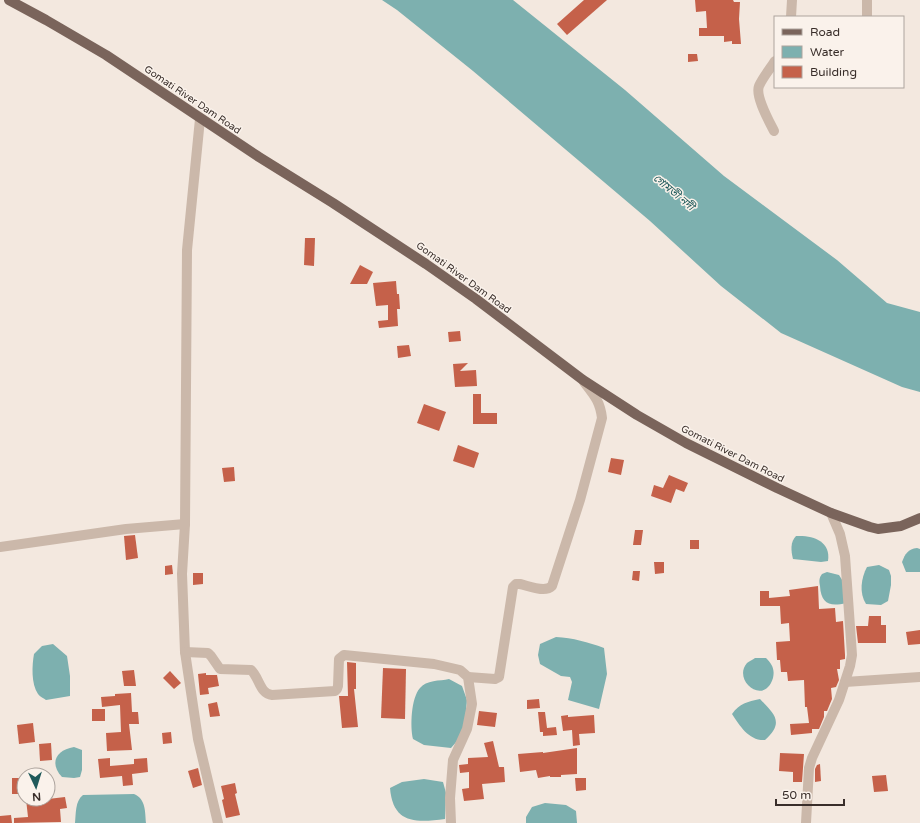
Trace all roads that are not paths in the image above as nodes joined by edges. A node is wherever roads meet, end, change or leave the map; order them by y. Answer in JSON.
{"nodes":[{"id":1,"x":9,"y":0,"type":"edge"},
{"id":2,"x":792,"y":0,"type":"edge"},
{"id":3,"x":867,"y":0,"type":"edge"},
{"id":4,"x":791,"y":16,"type":"edge"},
{"id":5,"x":867,"y":16,"type":"edge"},
{"id":6,"x":774,"y":63,"type":"edge"},
{"id":7,"x":200,"y":119,"type":"junction"},
{"id":8,"x":774,"y":131,"type":"dead end"},
{"id":9,"x":583,"y":380,"type":"junction"},
{"id":10,"x":831,"y":513,"type":"junction"},
{"id":11,"x":920,"y":518,"type":"edge"},
{"id":12,"x":185,"y":524,"type":"junction"},
{"id":13,"x":0,"y":547,"type":"edge"},
{"id":14,"x":185,"y":652,"type":"junction"},
{"id":15,"x":468,"y":677,"type":"junction"},
{"id":16,"x":920,"y":677,"type":"edge"},
{"id":17,"x":845,"y":682,"type":"junction"},
{"id":18,"x":218,"y":823,"type":"edge"},
{"id":19,"x":451,"y":823,"type":"edge"},
{"id":20,"x":806,"y":823,"type":"edge"}],
"edges":[{"from":1,"to":7,"type":"main road","name":"Gomati River Dam Road"},
{"from":2,"to":4,"type":"street"},
{"from":3,"to":5,"type":"street"},
{"from":6,"to":8,"type":"street"},
{"from":7,"to":9,"type":"main road","name":"Gomati River Dam Road"},
{"from":7,"to":12,"type":"street"},
{"from":9,"to":10,"type":"main road","name":"Gomati River Dam Road"},
{"from":9,"to":15,"type":"street"},
{"from":10,"to":11,"type":"main road","name":"Gomati River Dam Road"},
{"from":10,"to":17,"type":"street"},
{"from":12,"to":13,"type":"street"},
{"from":12,"to":14,"type":"street"},
{"from":14,"to":15,"type":"street"},
{"from":14,"to":18,"type":"street"},
{"from":15,"to":19,"type":"street"},
{"from":16,"to":17,"type":"street"},
{"from":17,"to":20,"type":"street"}]}
